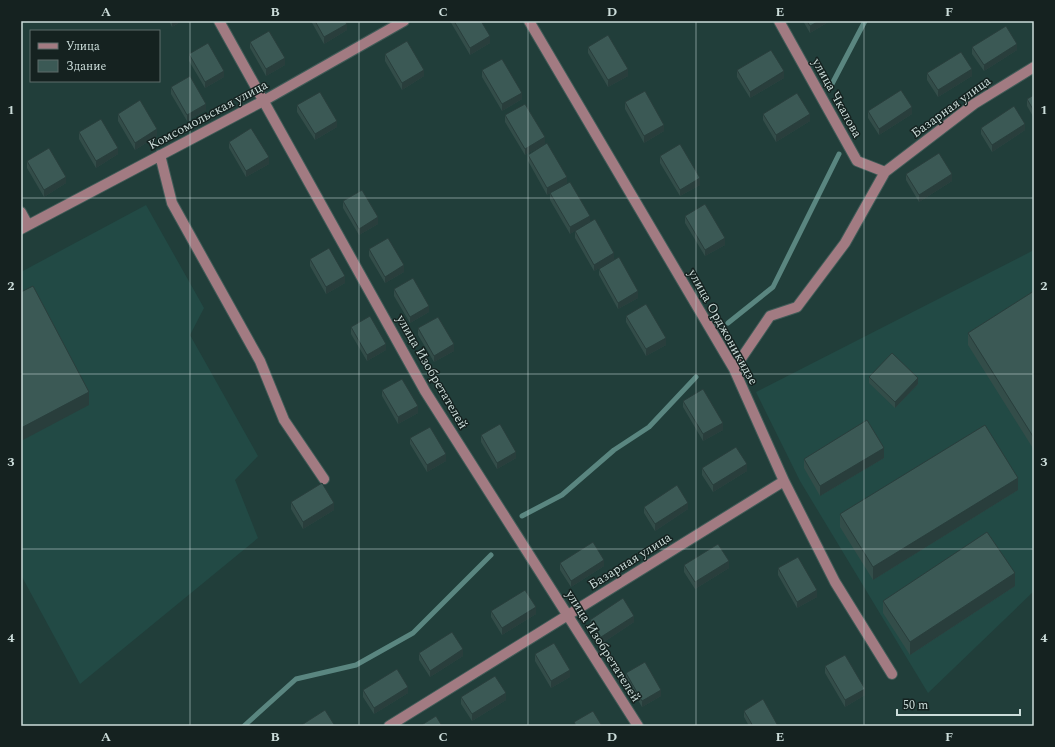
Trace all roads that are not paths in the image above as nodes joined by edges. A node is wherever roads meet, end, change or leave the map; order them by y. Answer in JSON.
{"nodes":[{"id":1,"x":219,"y":21,"type":"edge"},
{"id":2,"x":404,"y":21,"type":"edge"},
{"id":3,"x":529,"y":21,"type":"edge"},
{"id":4,"x":779,"y":21,"type":"edge"},
{"id":5,"x":1034,"y":67,"type":"edge"},
{"id":6,"x":265,"y":100,"type":"junction"},
{"id":7,"x":160,"y":155,"type":"junction"},
{"id":8,"x":885,"y":172,"type":"junction"},
{"id":9,"x":21,"y":212,"type":"edge"},
{"id":10,"x":24,"y":227,"type":"edge"},
{"id":11,"x":734,"y":369,"type":"junction"},
{"id":12,"x":324,"y":479,"type":"dead end"},
{"id":13,"x":784,"y":481,"type":"junction"},
{"id":14,"x":568,"y":615,"type":"junction"},
{"id":15,"x":892,"y":674,"type":"dead end"},
{"id":16,"x":389,"y":726,"type":"edge"},
{"id":17,"x":638,"y":726,"type":"edge"}],
"edges":[{"from":1,"to":6,"type":"street","name":"улица Изобретателей"},
{"from":2,"to":6,"type":"street","name":"Комсомольская улица"},
{"from":3,"to":11,"type":"street","name":"улица Орджоникидзе"},
{"from":4,"to":8,"type":"street","name":"улица Чкалова"},
{"from":5,"to":8,"type":"street","name":"Базарная улица"},
{"from":6,"to":7,"type":"street","name":"Комсомольская улица"},
{"from":6,"to":14,"type":"street","name":"улица Изобретателей"},
{"from":7,"to":10,"type":"street","name":"Комсомольская улица"},
{"from":7,"to":12,"type":"street"},
{"from":8,"to":11,"type":"street"},
{"from":9,"to":10,"type":"street"},
{"from":11,"to":13,"type":"street","name":"улица Орджоникидзе"},
{"from":13,"to":14,"type":"street","name":"Базарная улица"},
{"from":13,"to":15,"type":"street","name":"улица Орджоникидзе"},
{"from":14,"to":16,"type":"street","name":"Базарная улица"},
{"from":14,"to":17,"type":"street","name":"улица Изобретателей"}]}
